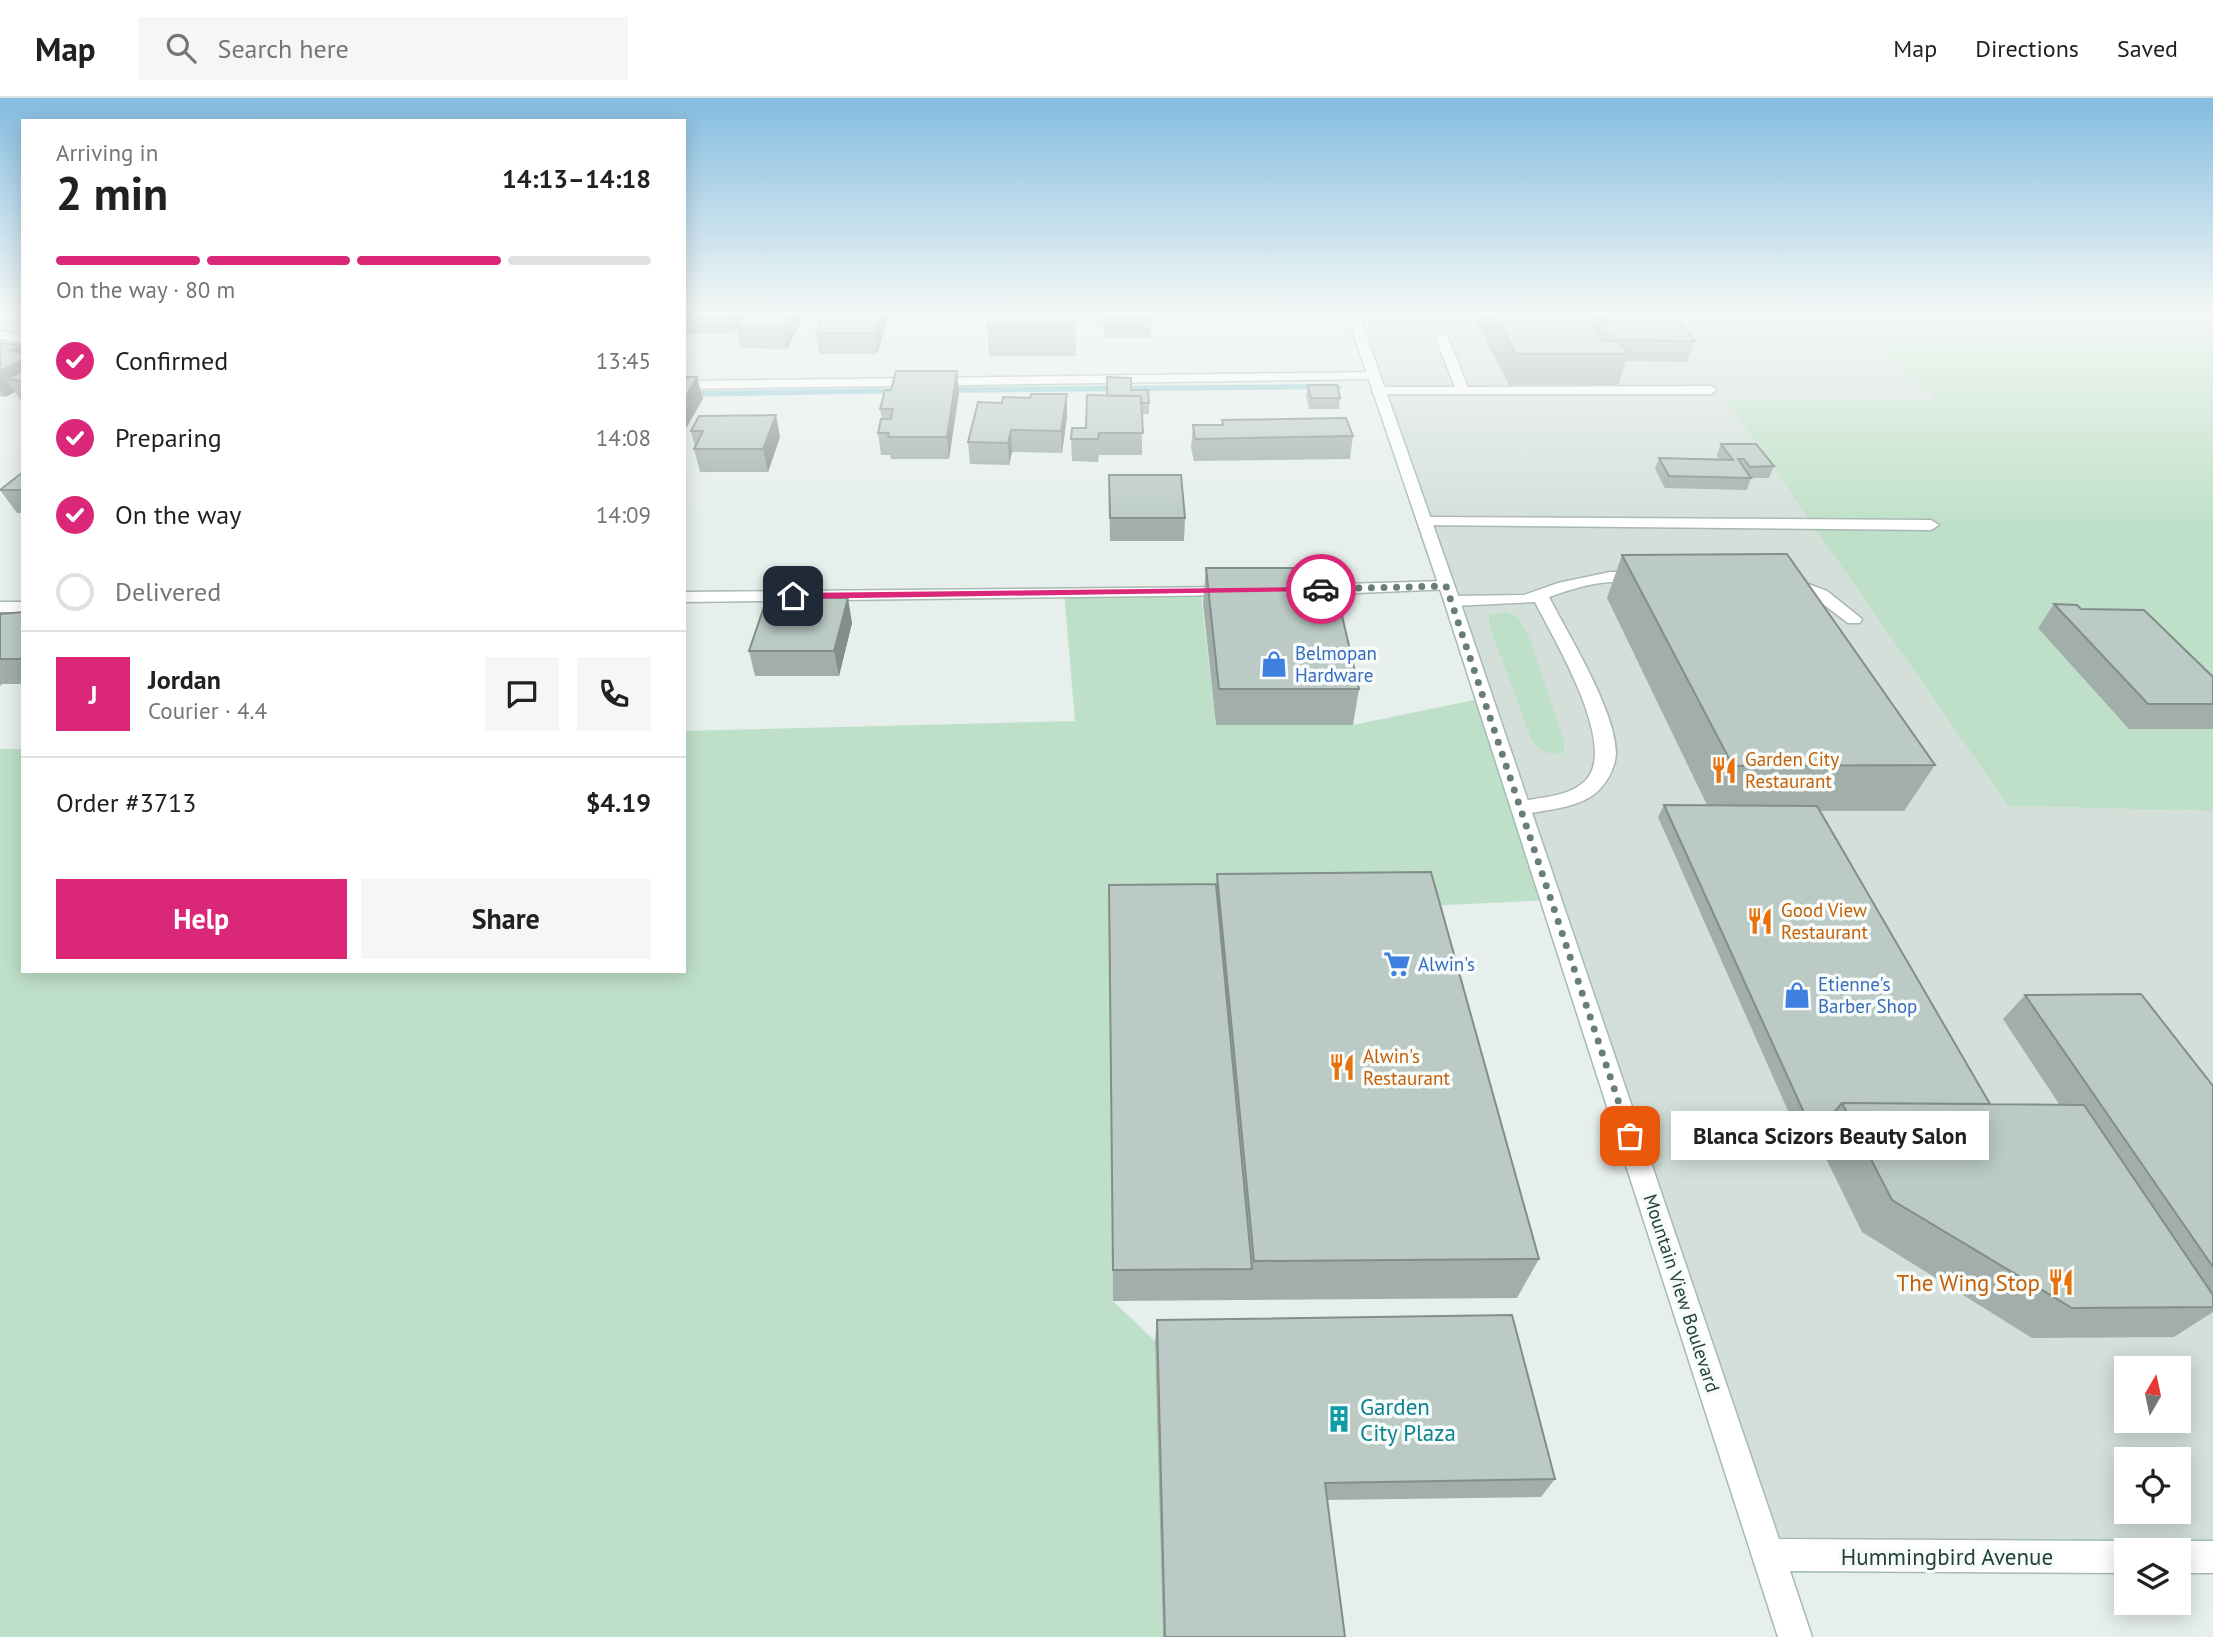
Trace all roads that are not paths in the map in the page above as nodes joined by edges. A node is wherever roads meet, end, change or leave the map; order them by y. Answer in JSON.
{"nodes":[{"id":1,"x":1375,"y":383,"type":"edge"},
{"id":2,"x":1092,"y":384,"type":"edge"},
{"id":3,"x":1383,"y":384,"type":"edge"},
{"id":4,"x":1461,"y":384,"type":"edge"},
{"id":5,"x":686,"y":385,"type":"edge"},
{"id":6,"x":1711,"y":390,"type":"dead end"},
{"id":7,"x":1464,"y":392,"type":"junction"},
{"id":8,"x":1425,"y":522,"type":"junction"},
{"id":9,"x":1931,"y":525,"type":"dead end"},
{"id":10,"x":1660,"y":576,"type":"edge"},
{"id":11,"x":1760,"y":577,"type":"edge"},
{"id":12,"x":1297,"y":590,"type":"edge"},
{"id":13,"x":1242,"y":592,"type":"edge"},
{"id":14,"x":1449,"y":593,"type":"junction"},
{"id":15,"x":686,"y":597,"type":"edge"},
{"id":16,"x":1541,"y":597,"type":"junction"},
{"id":17,"x":0,"y":607,"type":"edge"},
{"id":18,"x":21,"y":607,"type":"edge"},
{"id":19,"x":1854,"y":620,"type":"dead end"},
{"id":20,"x":1521,"y":808,"type":"junction"},
{"id":21,"x":1769,"y":1555,"type":"junction"},
{"id":22,"x":2114,"y":1557,"type":"edge"},
{"id":23,"x":2191,"y":1557,"type":"edge"},
{"id":24,"x":2213,"y":1557,"type":"edge"},
{"id":25,"x":1795,"y":1637,"type":"edge"}],
"edges":[{"from":1,"to":8,"type":"street","name":"Mountain View Boulevard"},
{"from":2,"to":5,"type":"street"},
{"from":3,"to":7,"type":"street"},
{"from":4,"to":7,"type":"street"},
{"from":6,"to":7,"type":"street"},
{"from":8,"to":9,"type":"street"},
{"from":8,"to":14,"type":"street","name":"Mountain View Boulevard"},
{"from":10,"to":16,"type":"street"},
{"from":11,"to":19,"type":"street"},
{"from":12,"to":14,"type":"street"},
{"from":13,"to":15,"type":"street"},
{"from":14,"to":16,"type":"street"},
{"from":14,"to":20,"type":"street","name":"Mountain View Boulevard"},
{"from":16,"to":20,"type":"street"},
{"from":17,"to":18,"type":"street"},
{"from":20,"to":21,"type":"street","name":"Mountain View Boulevard"},
{"from":21,"to":22,"type":"street","name":"Hummingbird Avenue"},
{"from":21,"to":25,"type":"street","name":"Mountain View Boulevard"},
{"from":23,"to":24,"type":"street"}]}
